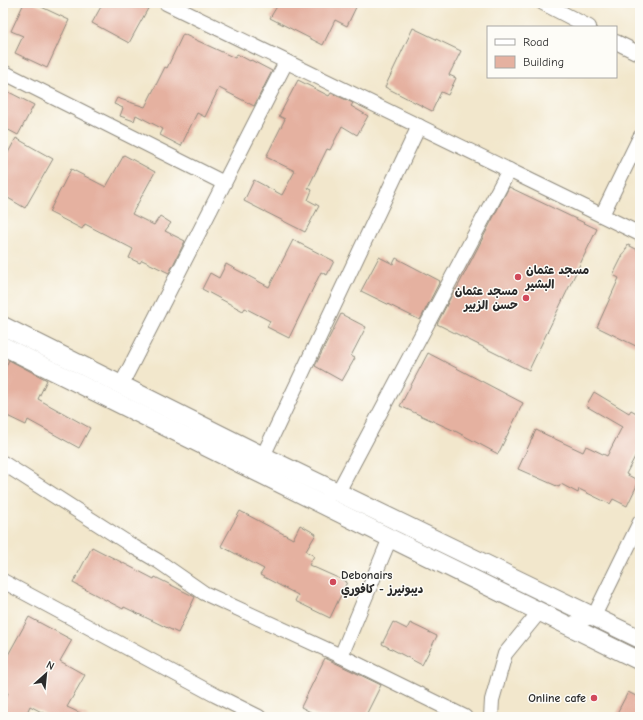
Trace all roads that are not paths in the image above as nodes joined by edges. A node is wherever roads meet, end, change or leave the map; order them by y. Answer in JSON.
{"nodes":[{"id":1,"x":166,"y":3,"type":"edge"},
{"id":2,"x":543,"y":3,"type":"edge"},
{"id":3,"x":587,"y":26,"type":"edge"},
{"id":4,"x":617,"y":42,"type":"edge"},
{"id":5,"x":640,"y":54,"type":"edge"},
{"id":6,"x":286,"y":62,"type":"junction"},
{"id":7,"x":3,"y":72,"type":"edge"},
{"id":8,"x":419,"y":126,"type":"junction"},
{"id":9,"x":640,"y":137,"type":"edge"},
{"id":10,"x":509,"y":170,"type":"junction"},
{"id":11,"x":224,"y":184,"type":"junction"},
{"id":12,"x":602,"y":215,"type":"junction"},
{"id":13,"x":640,"y":234,"type":"edge"},
{"id":14,"x":3,"y":326,"type":"edge"},
{"id":15,"x":3,"y":346,"type":"edge"},
{"id":16,"x":121,"y":385,"type":"junction"},
{"id":17,"x":263,"y":456,"type":"junction"},
{"id":18,"x":3,"y":463,"type":"edge"},
{"id":19,"x":338,"y":492,"type":"junction"},
{"id":20,"x":311,"y":500,"type":"junction"},
{"id":21,"x":640,"y":522,"type":"edge"},
{"id":22,"x":390,"y":538,"type":"junction"},
{"id":23,"x":5,"y":587,"type":"edge"},
{"id":24,"x":540,"y":611,"type":"junction"},
{"id":25,"x":594,"y":616,"type":"junction"},
{"id":26,"x":568,"y":625,"type":"junction"},
{"id":27,"x":640,"y":639,"type":"edge"},
{"id":28,"x":341,"y":656,"type":"junction"},
{"id":29,"x":640,"y":661,"type":"edge"},
{"id":30,"x":259,"y":717,"type":"edge"},
{"id":31,"x":465,"y":717,"type":"edge"},
{"id":32,"x":491,"y":717,"type":"edge"}],
"edges":[{"from":1,"to":6,"type":"street"},
{"from":2,"to":3,"type":"street"},
{"from":4,"to":5,"type":"street"},
{"from":6,"to":8,"type":"street"},
{"from":6,"to":11,"type":"street"},
{"from":7,"to":11,"type":"street"},
{"from":8,"to":10,"type":"street"},
{"from":8,"to":17,"type":"street"},
{"from":9,"to":12,"type":"street"},
{"from":10,"to":12,"type":"street"},
{"from":10,"to":19,"type":"street"},
{"from":11,"to":16,"type":"street"},
{"from":12,"to":13,"type":"street"},
{"from":14,"to":16,"type":"street"},
{"from":15,"to":20,"type":"street"},
{"from":16,"to":17,"type":"street"},
{"from":17,"to":19,"type":"street"},
{"from":18,"to":28,"type":"street"},
{"from":19,"to":20,"type":"street"},
{"from":19,"to":25,"type":"street"},
{"from":20,"to":22,"type":"street"},
{"from":21,"to":25,"type":"street"},
{"from":22,"to":24,"type":"street"},
{"from":22,"to":28,"type":"street"},
{"from":23,"to":30,"type":"street"},
{"from":24,"to":26,"type":"street"},
{"from":24,"to":32,"type":"street"},
{"from":25,"to":26,"type":"street"},
{"from":25,"to":27,"type":"street"},
{"from":26,"to":29,"type":"street"},
{"from":28,"to":31,"type":"street"}]}
